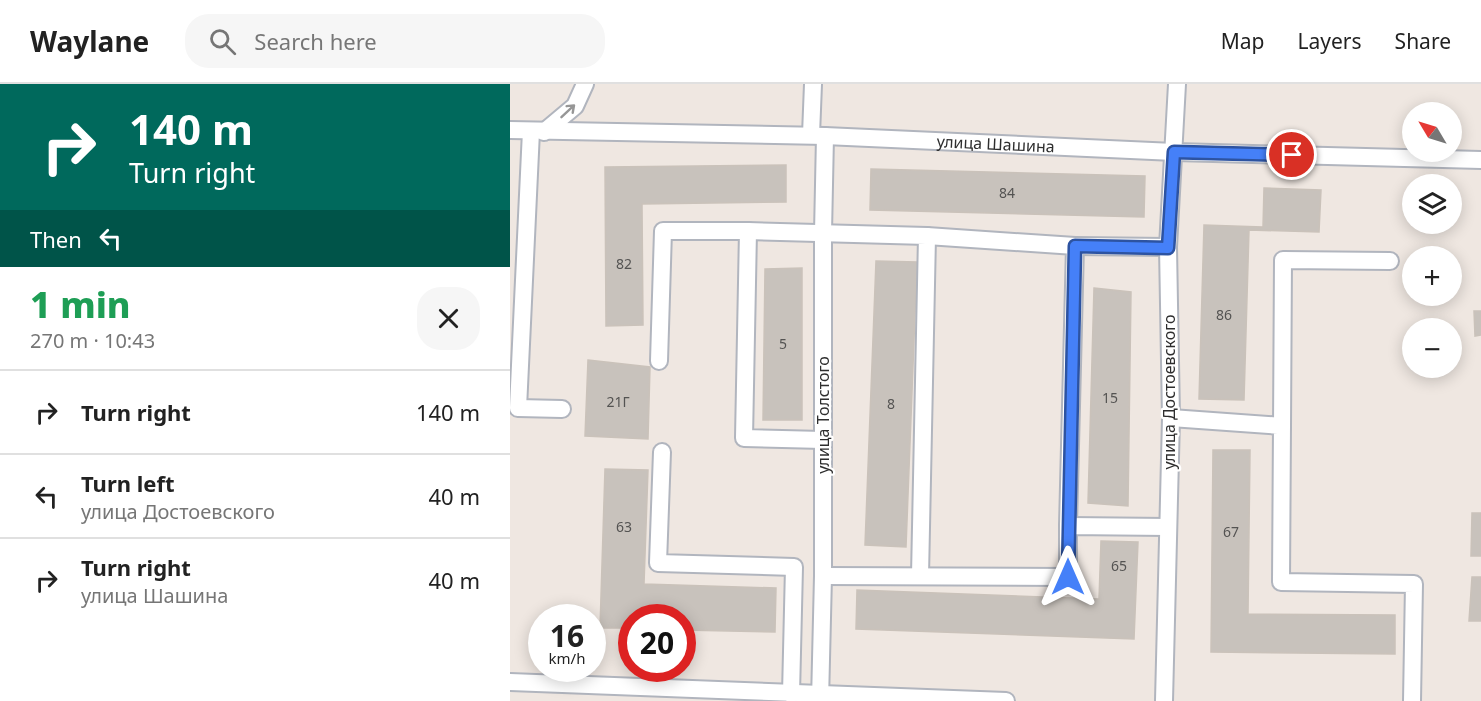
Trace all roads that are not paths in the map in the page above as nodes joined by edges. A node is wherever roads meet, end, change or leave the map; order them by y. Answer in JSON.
{"nodes":[{"id":1,"x":585,"y":84,"type":"edge"},
{"id":2,"x":813,"y":84,"type":"edge"},
{"id":3,"x":1177,"y":84,"type":"edge"},
{"id":4,"x":510,"y":130,"type":"edge"},
{"id":5,"x":538,"y":131,"type":"junction"},
{"id":6,"x":818,"y":135,"type":"junction"},
{"id":7,"x":1174,"y":152,"type":"junction"},
{"id":8,"x":1481,"y":160,"type":"edge"},
{"id":9,"x":748,"y":231,"type":"junction"},
{"id":10,"x":823,"y":233,"type":"junction"},
{"id":11,"x":927,"y":236,"type":"junction"},
{"id":12,"x":1075,"y":246,"type":"junction"},
{"id":13,"x":1168,"y":248,"type":"junction"},
{"id":14,"x":1390,"y":261,"type":"dead end"},
{"id":15,"x":659,"y":361,"type":"dead end"},
{"id":16,"x":562,"y":409,"type":"dead end"},
{"id":17,"x":1171,"y":418,"type":"junction"},
{"id":18,"x":1282,"y":426,"type":"junction"},
{"id":19,"x":822,"y":440,"type":"junction"},
{"id":20,"x":662,"y":452,"type":"dead end"},
{"id":21,"x":1068,"y":526,"type":"junction"},
{"id":22,"x":1168,"y":527,"type":"junction"},
{"id":23,"x":824,"y":576,"type":"junction"},
{"id":24,"x":920,"y":576,"type":"junction"},
{"id":25,"x":510,"y":682,"type":"edge"},
{"id":26,"x":791,"y":694,"type":"junction"},
{"id":27,"x":820,"y":698,"type":"edge"},
{"id":28,"x":1006,"y":701,"type":"edge"},
{"id":29,"x":1164,"y":701,"type":"edge"},
{"id":30,"x":1412,"y":701,"type":"edge"}],
"edges":[{"from":5,"to":1,"type":"street","one_way":true},
{"from":2,"to":6,"type":"street","name":"улица Толстого"},
{"from":3,"to":7,"type":"street","name":"улица Достоевского"},
{"from":4,"to":5,"type":"street","name":"улица Шашина"},
{"from":5,"to":6,"type":"street","name":"улица Шашина"},
{"from":5,"to":16,"type":"street"},
{"from":6,"to":7,"type":"street","name":"улица Шашина"},
{"from":6,"to":10,"type":"street","name":"улица Толстого"},
{"from":7,"to":8,"type":"street","name":"улица Шашина"},
{"from":7,"to":13,"type":"street","name":"улица Достоевского"},
{"from":9,"to":10,"type":"street"},
{"from":9,"to":15,"type":"street"},
{"from":9,"to":19,"type":"street"},
{"from":10,"to":11,"type":"street"},
{"from":10,"to":19,"type":"street","name":"улица Толстого"},
{"from":11,"to":12,"type":"street"},
{"from":11,"to":24,"type":"street"},
{"from":12,"to":13,"type":"street"},
{"from":12,"to":21,"type":"street"},
{"from":13,"to":17,"type":"street","name":"улица Достоевского"},
{"from":14,"to":18,"type":"street"},
{"from":17,"to":18,"type":"street"},
{"from":17,"to":22,"type":"street","name":"улица Достоевского"},
{"from":18,"to":30,"type":"street"},
{"from":19,"to":23,"type":"street","name":"улица Толстого"},
{"from":20,"to":26,"type":"street"},
{"from":21,"to":22,"type":"street"},
{"from":21,"to":24,"type":"street"},
{"from":22,"to":29,"type":"street","name":"улица Достоевского"},
{"from":23,"to":24,"type":"street"},
{"from":23,"to":27,"type":"street","name":"улица Толстого"},
{"from":25,"to":26,"type":"street"},
{"from":26,"to":27,"type":"street"},
{"from":27,"to":28,"type":"street"}]}
